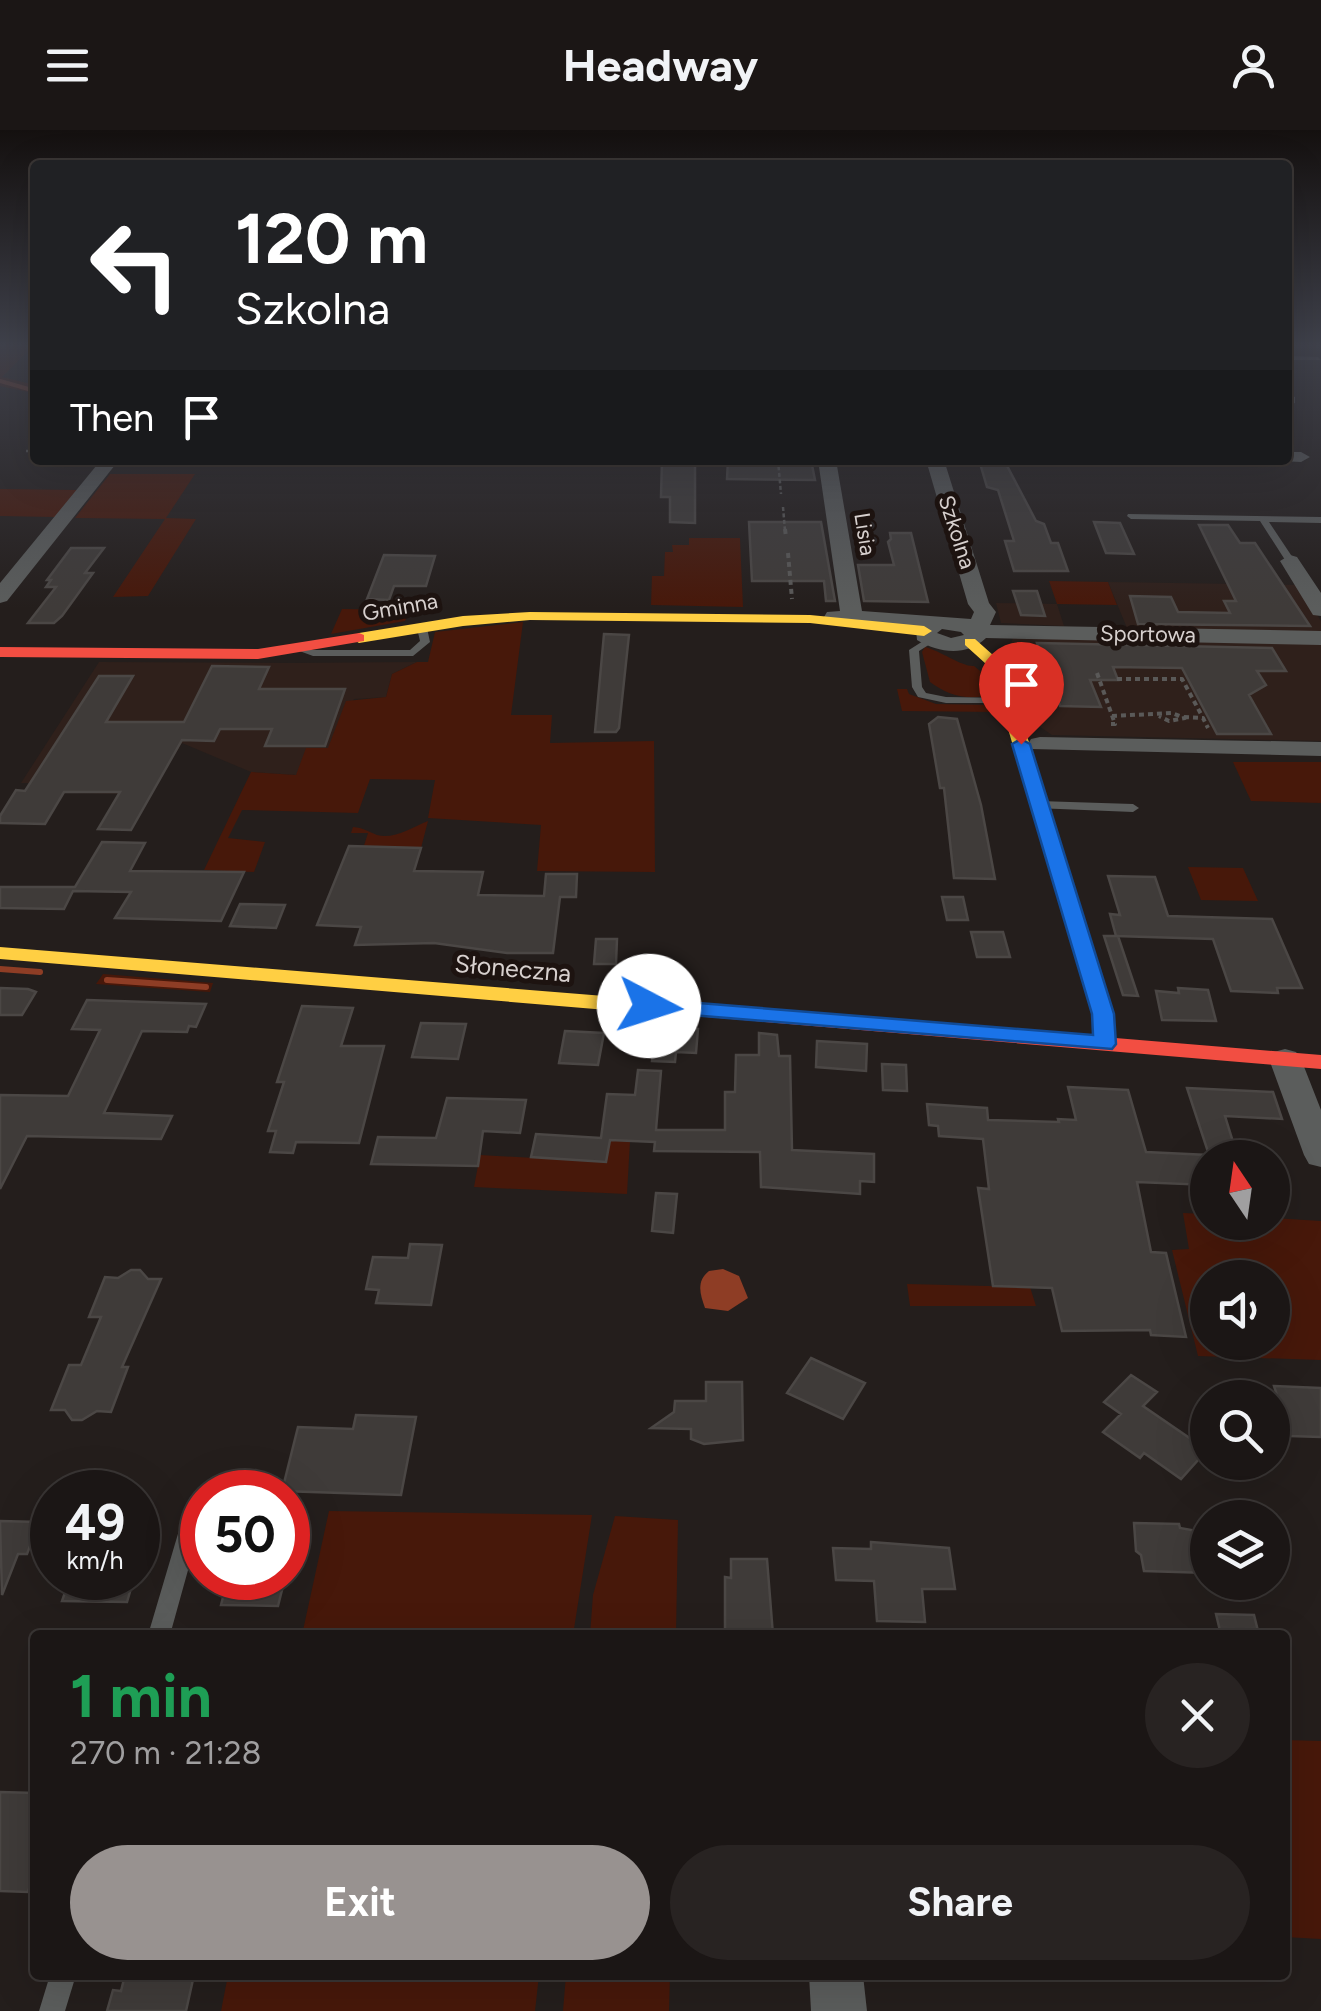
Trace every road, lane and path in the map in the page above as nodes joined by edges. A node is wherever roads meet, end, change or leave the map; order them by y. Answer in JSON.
{"nodes":[{"id":1,"x":26,"y":451,"type":"dead end"},
{"id":2,"x":30,"y":451,"type":"edge"},
{"id":3,"x":107,"y":465,"type":"edge"},
{"id":4,"x":778,"y":465,"type":"edge"},
{"id":5,"x":828,"y":465,"type":"edge"},
{"id":6,"x":936,"y":465,"type":"edge"},
{"id":7,"x":781,"y":494,"type":"dead end"},
{"id":8,"x":784,"y":507,"type":"dead end"},
{"id":9,"x":1131,"y":516,"type":"dead end"},
{"id":10,"x":1263,"y":519,"type":"junction"},
{"id":11,"x":1321,"y":520,"type":"edge"},
{"id":12,"x":786,"y":537,"type":"dead end"},
{"id":13,"x":788,"y":553,"type":"dead end"},
{"id":14,"x":1290,"y":561,"type":"joint"},
{"id":15,"x":0,"y":596,"type":"edge"},
{"id":16,"x":792,"y":599,"type":"dead end"},
{"id":17,"x":1321,"y":610,"type":"edge"},
{"id":18,"x":852,"y":616,"type":"junction"},
{"id":19,"x":810,"y":619,"type":"junction"},
{"id":20,"x":928,"y":631,"type":"junction"},
{"id":21,"x":966,"y":633,"type":"junction"},
{"id":22,"x":1321,"y":638,"type":"edge"},
{"id":23,"x":0,"y":652,"type":"edge"},
{"id":24,"x":1101,"y":677,"type":"dead end"},
{"id":25,"x":1117,"y":679,"type":"dead end"},
{"id":26,"x":1006,"y":694,"type":"junction"},
{"id":27,"x":1112,"y":716,"type":"junction"},
{"id":28,"x":1160,"y":716,"type":"dead end"},
{"id":29,"x":1203,"y":718,"type":"dead end"},
{"id":30,"x":1097,"y":724,"type":"dead end"},
{"id":31,"x":1040,"y":744,"type":"dead end"},
{"id":32,"x":1321,"y":749,"type":"edge"},
{"id":33,"x":1039,"y":805,"type":"junction"},
{"id":34,"x":1132,"y":808,"type":"dead end"},
{"id":35,"x":0,"y":953,"type":"edge"},
{"id":36,"x":1104,"y":1044,"type":"junction"},
{"id":37,"x":1285,"y":1059,"type":"junction"},
{"id":38,"x":1321,"y":1062,"type":"edge"},
{"id":39,"x":1321,"y":1155,"type":"edge"},
{"id":40,"x":180,"y":1562,"type":"edge"},
{"id":41,"x":160,"y":1630,"type":"edge"},
{"id":42,"x":61,"y":1980,"type":"edge"},
{"id":43,"x":836,"y":1980,"type":"edge"},
{"id":44,"x":52,"y":2011,"type":"edge"},
{"id":45,"x":839,"y":2011,"type":"edge"}],
"edges":[{"from":1,"to":2,"type":"path"},
{"from":3,"to":15,"type":"street"},
{"from":4,"to":7,"type":"path"},
{"from":5,"to":18,"type":"street","name":"Lisia"},
{"from":6,"to":21,"type":"street","name":"Szkolna"},
{"from":8,"to":12,"type":"path"},
{"from":9,"to":10,"type":"lane"},
{"from":10,"to":11,"type":"lane"},
{"from":10,"to":14,"type":"lane"},
{"from":13,"to":16,"type":"path"},
{"from":14,"to":17,"type":"street"},
{"from":18,"to":19,"type":"street","name":"Gminna"},
{"from":18,"to":20,"type":"street","name":"Gminna"},
{"from":19,"to":20,"type":"street","name":"Gminna"},
{"from":19,"to":23,"type":"street","name":"Gminna"},
{"from":20,"to":21,"type":"street","name":"Sportowa"},
{"from":20,"to":26,"type":"lane"},
{"from":21,"to":22,"type":"street","name":"Sportowa"},
{"from":21,"to":26,"type":"street"},
{"from":24,"to":27,"type":"path"},
{"from":25,"to":29,"type":"path"},
{"from":26,"to":33,"type":"street"},
{"from":27,"to":28,"type":"path"},
{"from":27,"to":30,"type":"path"},
{"from":31,"to":32,"type":"street"},
{"from":33,"to":34,"type":"lane"},
{"from":33,"to":36,"type":"street"},
{"from":35,"to":36,"type":"street","name":"Słoneczna"},
{"from":36,"to":37,"type":"street","name":"Słoneczna"},
{"from":37,"to":38,"type":"street","name":"Słoneczna"},
{"from":37,"to":39,"type":"street"},
{"from":40,"to":41,"type":"lane"},
{"from":42,"to":44,"type":"lane"},
{"from":43,"to":45,"type":"street"}]}
